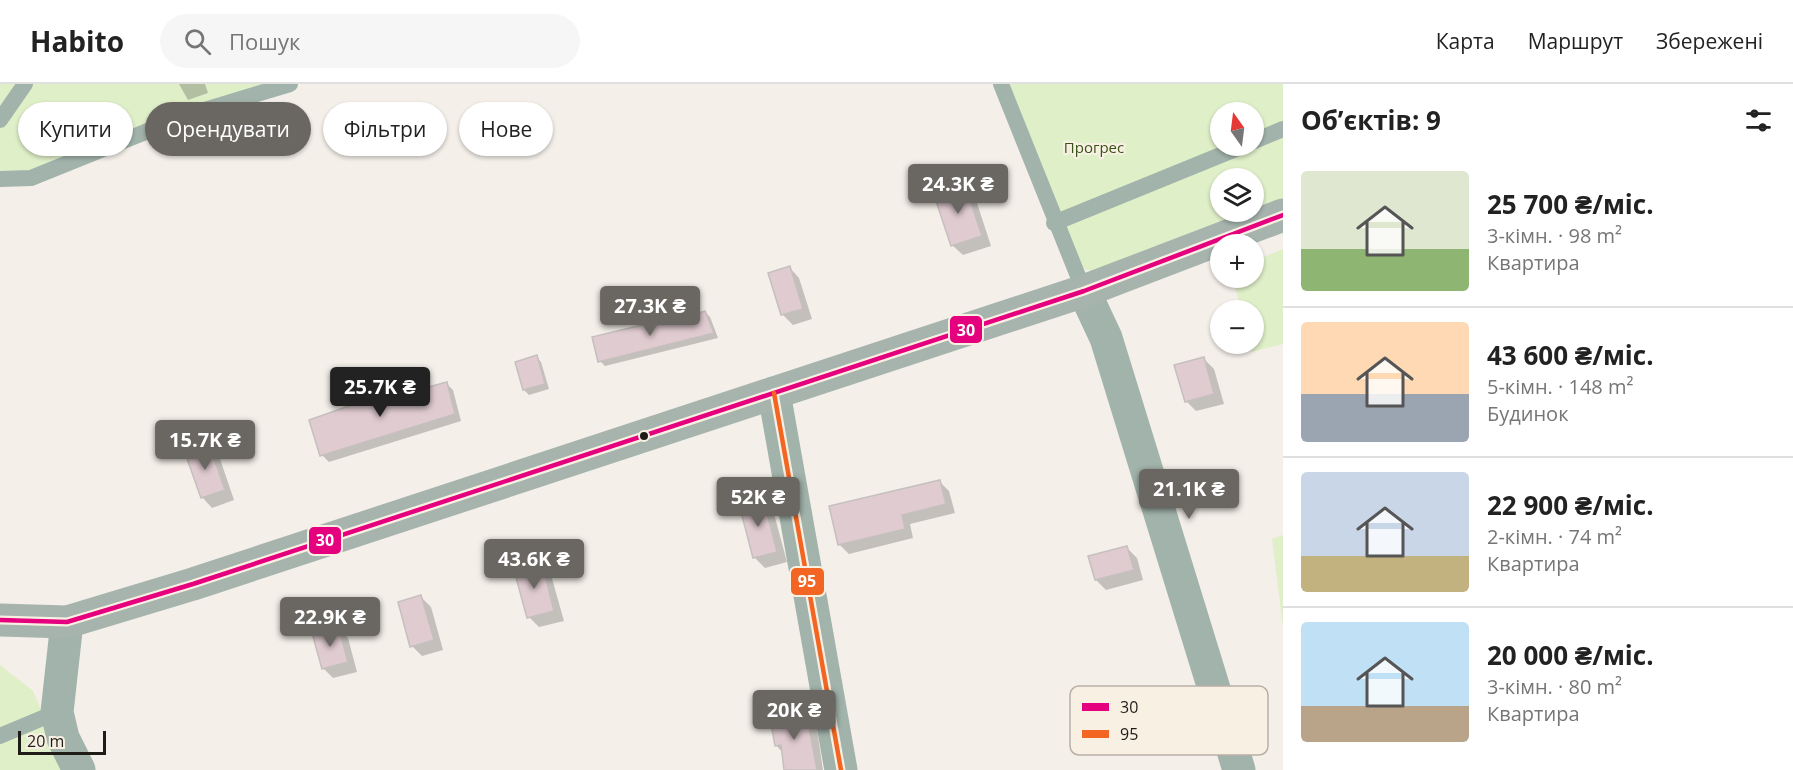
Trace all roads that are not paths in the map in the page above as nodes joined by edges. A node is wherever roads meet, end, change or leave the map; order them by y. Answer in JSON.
{"nodes":[{"id":1,"x":25,"y":84,"type":"edge"},
{"id":2,"x":290,"y":84,"type":"edge"},
{"id":3,"x":1000,"y":84,"type":"edge"},
{"id":4,"x":0,"y":120,"type":"edge"},
{"id":5,"x":1283,"y":129,"type":"edge"},
{"id":6,"x":1264,"y":137,"type":"edge"},
{"id":7,"x":1218,"y":156,"type":"edge"},
{"id":8,"x":0,"y":179,"type":"edge"},
{"id":9,"x":1283,"y":215,"type":"edge"},
{"id":10,"x":1054,"y":223,"type":"junction"},
{"id":11,"x":1084,"y":291,"type":"junction"},
{"id":12,"x":774,"y":393,"type":"junction"},
{"id":13,"x":0,"y":620,"type":"edge"},
{"id":14,"x":67,"y":622,"type":"junction"},
{"id":15,"x":1213,"y":686,"type":"edge"},
{"id":16,"x":57,"y":712,"type":"junction"},
{"id":17,"x":0,"y":736,"type":"edge"},
{"id":18,"x":1234,"y":755,"type":"edge"},
{"id":19,"x":79,"y":770,"type":"edge"},
{"id":20,"x":841,"y":770,"type":"edge"},
{"id":21,"x":1239,"y":770,"type":"edge"}],
"edges":[{"from":1,"to":4,"type":"lane"},
{"from":2,"to":8,"type":"lane"},
{"from":3,"to":10,"type":"lane"},
{"from":5,"to":6,"type":"lane"},
{"from":7,"to":10,"type":"lane"},
{"from":9,"to":11,"type":"main road"},
{"from":10,"to":11,"type":"lane"},
{"from":11,"to":12,"type":"main road"},
{"from":11,"to":15,"type":"street"},
{"from":12,"to":14,"type":"main road"},
{"from":12,"to":20,"type":"street"},
{"from":13,"to":14,"type":"main road"},
{"from":14,"to":16,"type":"street"},
{"from":16,"to":17,"type":"lane"},
{"from":16,"to":19,"type":"street"},
{"from":18,"to":21,"type":"street"}]}
